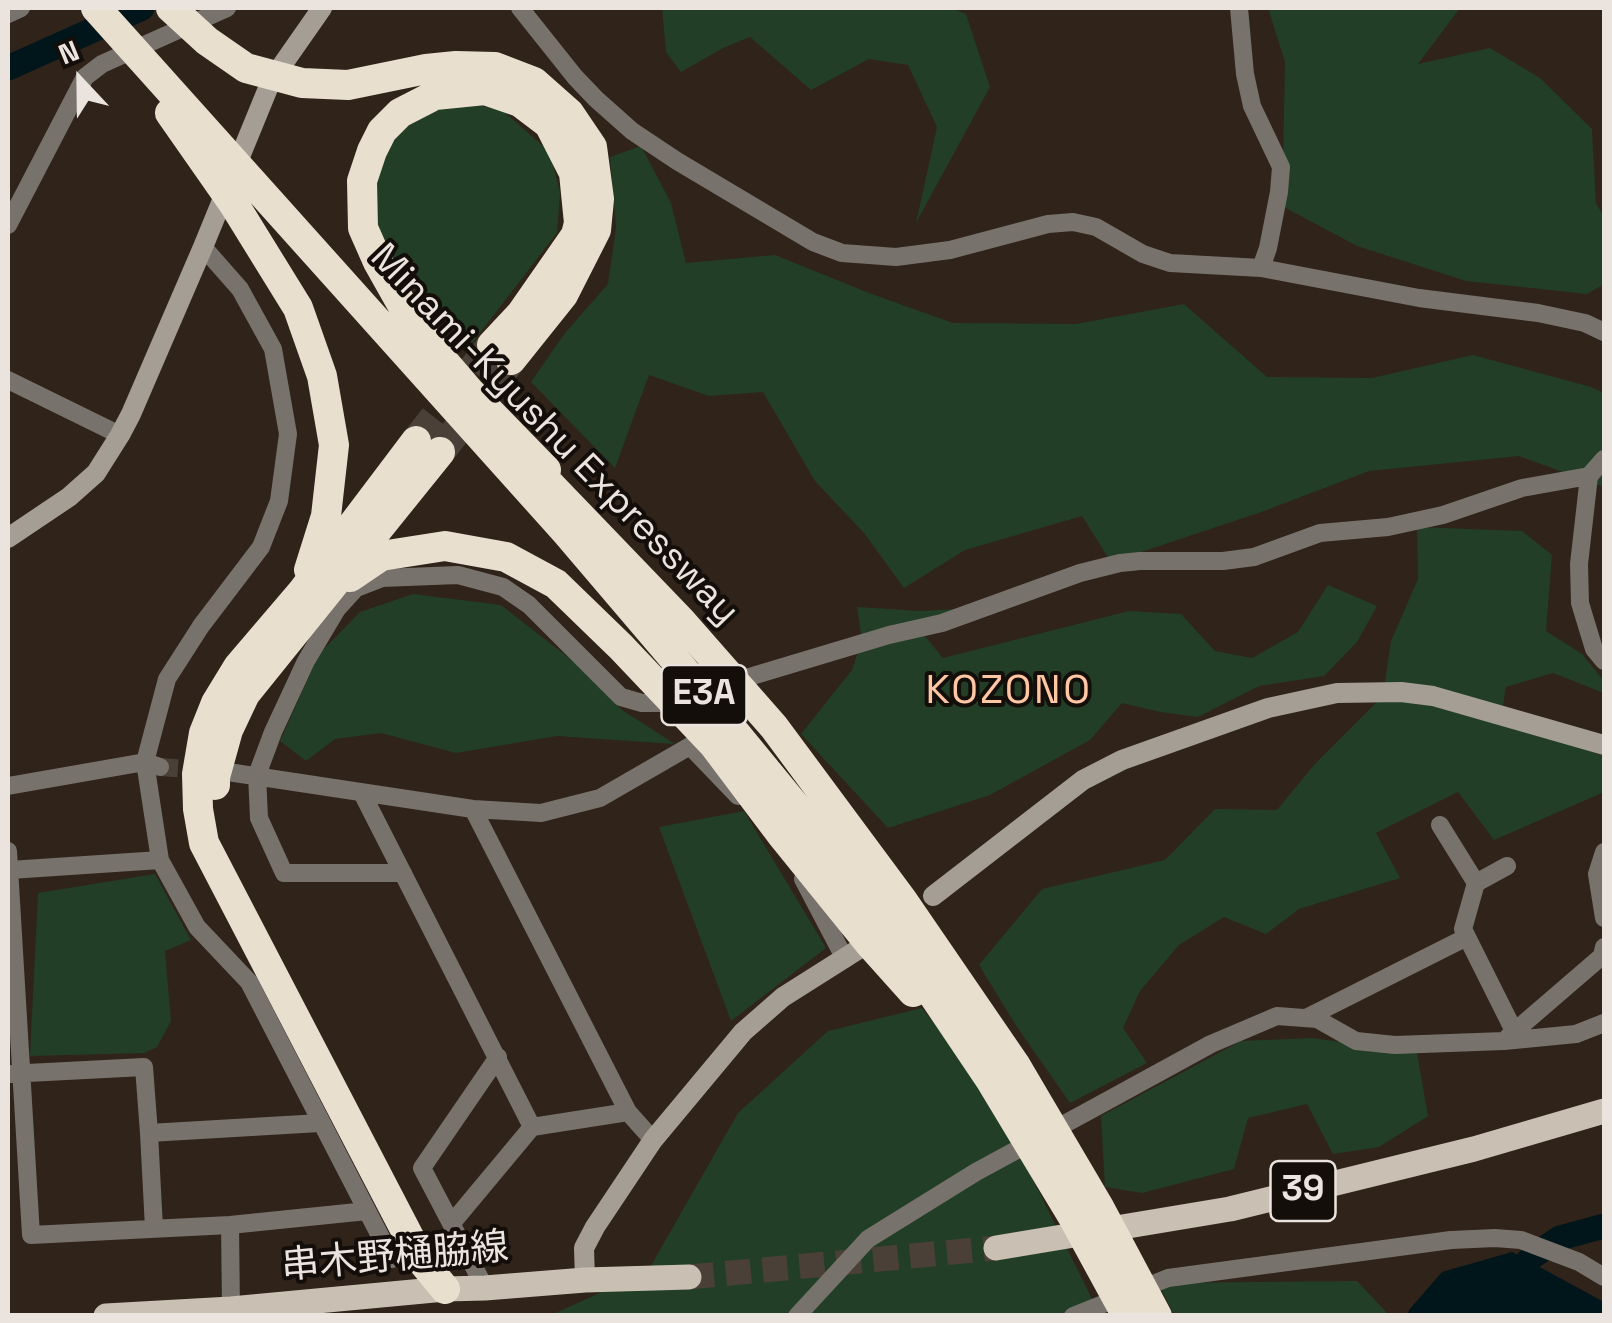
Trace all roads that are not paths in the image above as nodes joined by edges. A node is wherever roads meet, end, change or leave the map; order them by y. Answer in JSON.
{"nodes":[{"id":1,"x":22,"y":8,"type":"edge"},
{"id":2,"x":79,"y":8,"type":"edge"},
{"id":3,"x":96,"y":8,"type":"edge"},
{"id":4,"x":171,"y":8,"type":"edge"},
{"id":5,"x":227,"y":8,"type":"edge"},
{"id":6,"x":322,"y":8,"type":"edge"},
{"id":7,"x":520,"y":8,"type":"edge"},
{"id":8,"x":1240,"y":8,"type":"edge"},
{"id":9,"x":8,"y":14,"type":"edge"},
{"id":10,"x":283,"y":214,"type":"junction"},
{"id":11,"x":8,"y":225,"type":"edge"},
{"id":12,"x":203,"y":247,"type":"junction"},
{"id":13,"x":1260,"y":268,"type":"junction"},
{"id":14,"x":1604,"y":332,"type":"edge"},
{"id":15,"x":8,"y":380,"type":"edge"},
{"id":16,"x":120,"y":434,"type":"junction"},
{"id":17,"x":428,"y":447,"type":"tunnel mouth"},
{"id":18,"x":1604,"y":458,"type":"edge"},
{"id":19,"x":1590,"y":476,"type":"junction"},
{"id":20,"x":8,"y":538,"type":"edge"},
{"id":21,"x":312,"y":595,"type":"junction"},
{"id":22,"x":681,"y":621,"type":"junction"},
{"id":23,"x":1604,"y":661,"type":"edge"},
{"id":24,"x":1604,"y":745,"type":"edge"},
{"id":25,"x":153,"y":764,"type":"junction"},
{"id":26,"x":228,"y":772,"type":"tunnel mouth"},
{"id":27,"x":256,"y":775,"type":"junction"},
{"id":28,"x":8,"y":786,"type":"edge"},
{"id":29,"x":362,"y":793,"type":"junction"},
{"id":30,"x":473,"y":810,"type":"junction"},
{"id":31,"x":1440,"y":826,"type":"dead end"},
{"id":32,"x":1604,"y":852,"type":"edge"},
{"id":33,"x":8,"y":860,"type":"edge"},
{"id":34,"x":160,"y":860,"type":"junction"},
{"id":35,"x":1507,"y":866,"type":"dead end"},
{"id":36,"x":403,"y":873,"type":"junction"},
{"id":37,"x":1476,"y":883,"type":"junction"},
{"id":38,"x":933,"y":896,"type":"dead end"},
{"id":39,"x":1604,"y":918,"type":"edge"},
{"id":40,"x":1467,"y":937,"type":"junction"},
{"id":41,"x":1604,"y":947,"type":"edge"},
{"id":42,"x":854,"y":953,"type":"joint"},
{"id":43,"x":1306,"y":1018,"type":"junction"},
{"id":44,"x":1604,"y":1023,"type":"edge"},
{"id":45,"x":1509,"y":1036,"type":"junction"},
{"id":46,"x":498,"y":1057,"type":"junction"},
{"id":47,"x":14,"y":1074,"type":"edge"},
{"id":48,"x":991,"y":1080,"type":"junction"},
{"id":49,"x":1604,"y":1111,"type":"edge"},
{"id":50,"x":628,"y":1112,"type":"junction"},
{"id":51,"x":320,"y":1122,"type":"junction"},
{"id":52,"x":532,"y":1127,"type":"junction"},
{"id":53,"x":148,"y":1134,"type":"junction"},
{"id":54,"x":653,"y":1140,"type":"junction"},
{"id":55,"x":368,"y":1211,"type":"junction"},
{"id":56,"x":1086,"y":1212,"type":"junction"},
{"id":57,"x":452,"y":1223,"type":"junction"},
{"id":58,"x":230,"y":1225,"type":"junction"},
{"id":59,"x":154,"y":1228,"type":"junction"},
{"id":60,"x":996,"y":1248,"type":"tunnel mouth"},
{"id":61,"x":392,"y":1259,"type":"dead end"},
{"id":62,"x":1604,"y":1277,"type":"edge"},
{"id":63,"x":690,"y":1278,"type":"tunnel mouth"},
{"id":64,"x":584,"y":1280,"type":"junction"},
{"id":65,"x":485,"y":1288,"type":"junction"},
{"id":66,"x":445,"y":1289,"type":"junction"},
{"id":67,"x":231,"y":1309,"type":"junction"},
{"id":68,"x":106,"y":1316,"type":"edge"},
{"id":69,"x":797,"y":1316,"type":"edge"},
{"id":70,"x":1073,"y":1316,"type":"edge"},
{"id":71,"x":1127,"y":1316,"type":"edge"},
{"id":72,"x":1157,"y":1316,"type":"edge"}],
"edges":[{"from":1,"to":9,"type":"street"},
{"from":2,"to":21,"type":"highway"},
{"from":3,"to":10,"type":"highway","name":"Minami-Kyushu Expressway","number":"E3A"},
{"from":4,"to":22,"type":"highway"},
{"from":5,"to":11,"type":"street"},
{"from":6,"to":12,"type":"street"},
{"from":7,"to":13,"type":"street"},
{"from":8,"to":13,"type":"street"},
{"from":10,"to":22,"type":"highway","name":"Minami-Kyushu Expressway","number":"E3A"},
{"from":10,"to":48,"type":"highway","name":"Minami-Kyushu Expressway","number":"E3A"},
{"from":12,"to":16,"type":"street"},
{"from":12,"to":25,"type":"street"},
{"from":13,"to":14,"type":"street"},
{"from":15,"to":16,"type":"street"},
{"from":16,"to":20,"type":"street"},
{"from":17,"to":21,"type":"highway"},
{"from":18,"to":19,"type":"street"},
{"from":19,"to":23,"type":"street"},
{"from":19,"to":27,"type":"street"},
{"from":21,"to":48,"type":"highway"},
{"from":21,"to":66,"type":"highway"},
{"from":22,"to":56,"type":"highway","name":"Minami-Kyushu Expressway","number":"E3A"},
{"from":24,"to":38,"type":"street"},
{"from":25,"to":28,"type":"street"},
{"from":25,"to":34,"type":"street"},
{"from":26,"to":27,"type":"street"},
{"from":27,"to":29,"type":"street"},
{"from":27,"to":36,"type":"street"},
{"from":29,"to":30,"type":"street"},
{"from":29,"to":36,"type":"street"},
{"from":30,"to":42,"type":"street"},
{"from":30,"to":50,"type":"street"},
{"from":31,"to":37,"type":"street"},
{"from":32,"to":39,"type":"street"},
{"from":33,"to":34,"type":"street"},
{"from":33,"to":47,"type":"street"},
{"from":34,"to":51,"type":"street"},
{"from":35,"to":37,"type":"street"},
{"from":36,"to":46,"type":"street"},
{"from":37,"to":40,"type":"street"},
{"from":40,"to":43,"type":"street"},
{"from":40,"to":45,"type":"street"},
{"from":41,"to":45,"type":"street"},
{"from":42,"to":54,"type":"street"},
{"from":43,"to":45,"type":"street"},
{"from":43,"to":69,"type":"street"},
{"from":44,"to":45,"type":"street"},
{"from":46,"to":52,"type":"street"},
{"from":46,"to":57,"type":"street"},
{"from":47,"to":53,"type":"street"},
{"from":47,"to":59,"type":"street"},
{"from":48,"to":56,"type":"highway","name":"Minami-Kyushu Expressway","number":"E3A"},
{"from":49,"to":60,"type":"main road","number":"39"},
{"from":50,"to":52,"type":"street"},
{"from":50,"to":54,"type":"street"},
{"from":51,"to":53,"type":"street"},
{"from":51,"to":55,"type":"street"},
{"from":52,"to":57,"type":"street"},
{"from":53,"to":59,"type":"street"},
{"from":54,"to":64,"type":"street"},
{"from":55,"to":58,"type":"street"},
{"from":55,"to":61,"type":"street"},
{"from":56,"to":71,"type":"highway","name":"Minami-Kyushu Expressway","number":"E3A"},
{"from":56,"to":72,"type":"highway","name":"Minami-Kyushu Expressway","number":"E3A"},
{"from":57,"to":65,"type":"street"},
{"from":58,"to":59,"type":"street"},
{"from":58,"to":67,"type":"street"},
{"from":62,"to":70,"type":"street"},
{"from":63,"to":64,"type":"main road","name":"串木野樋脇線"},
{"from":64,"to":65,"type":"main road","name":"串木野樋脇線"},
{"from":65,"to":66,"type":"main road","name":"串木野樋脇線"},
{"from":66,"to":67,"type":"main road","name":"串木野樋脇線"},
{"from":67,"to":68,"type":"main road","name":"串木野樋脇線"}]}
